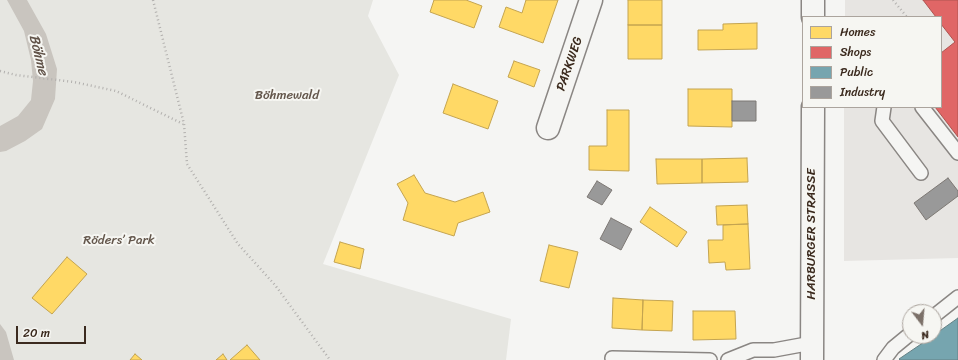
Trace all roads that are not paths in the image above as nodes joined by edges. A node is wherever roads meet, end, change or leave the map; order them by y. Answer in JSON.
{"nodes":[{"id":1,"x":591,"y":0,"type":"edge"},
{"id":2,"x":813,"y":0,"type":"edge"},
{"id":3,"x":813,"y":16,"type":"edge"},
{"id":4,"x":813,"y":108,"type":"edge"},
{"id":5,"x":884,"y":108,"type":"edge"},
{"id":6,"x":923,"y":108,"type":"edge"},
{"id":7,"x":548,"y":128,"type":"dead end"},
{"id":8,"x":958,"y":153,"type":"edge"},
{"id":9,"x":921,"y":173,"type":"dead end"},
{"id":10,"x":958,"y":297,"type":"edge"},
{"id":11,"x":942,"y":310,"type":"edge"},
{"id":12,"x":902,"y":340,"type":"edge"},
{"id":13,"x":812,"y":351,"type":"edge"},
{"id":14,"x":612,"y":358,"type":"dead end"},
{"id":15,"x":710,"y":360,"type":"edge"},
{"id":16,"x":728,"y":360,"type":"edge"},
{"id":17,"x":884,"y":360,"type":"edge"}],
"edges":[{"from":1,"to":7,"type":"main road","name":"PARKWEG"},
{"from":2,"to":3,"type":"main road"},
{"from":4,"to":13,"type":"main road","name":"HARBURGER STRASSE"},
{"from":5,"to":9,"type":"lane"},
{"from":6,"to":8,"type":"lane"},
{"from":10,"to":11,"type":"lane"},
{"from":12,"to":17,"type":"lane"},
{"from":13,"to":16,"type":"lane"},
{"from":14,"to":15,"type":"lane"}]}
